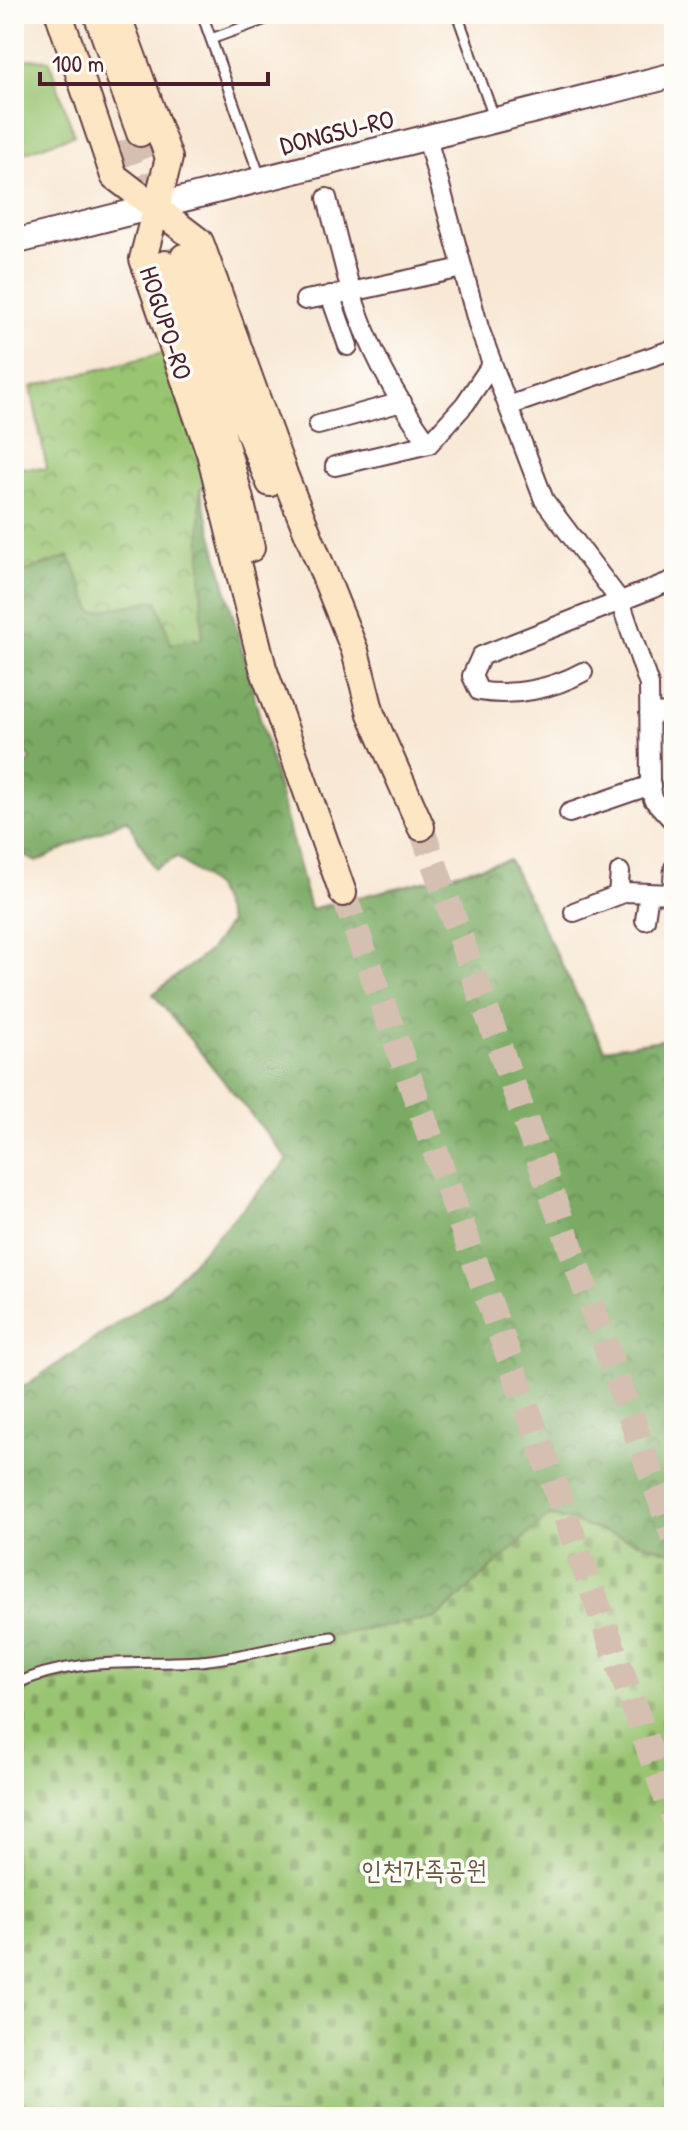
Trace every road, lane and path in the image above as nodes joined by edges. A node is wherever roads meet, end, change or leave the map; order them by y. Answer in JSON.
{"nodes":[{"id":1,"x":59,"y":14,"type":"edge"},
{"id":2,"x":74,"y":14,"type":"edge"},
{"id":3,"x":97,"y":14,"type":"edge"},
{"id":4,"x":117,"y":14,"type":"edge"},
{"id":5,"x":202,"y":14,"type":"edge"},
{"id":6,"x":280,"y":14,"type":"edge"},
{"id":7,"x":457,"y":14,"type":"edge"},
{"id":8,"x":211,"y":39,"type":"junction"},
{"id":9,"x":674,"y":75,"type":"edge"},
{"id":10,"x":495,"y":120,"type":"junction"},
{"id":11,"x":427,"y":138,"type":"junction"},
{"id":12,"x":261,"y":180,"type":"junction"},
{"id":13,"x":327,"y":198,"type":"dead end"},
{"id":14,"x":155,"y":207,"type":"junction"},
{"id":15,"x":14,"y":242,"type":"edge"},
{"id":16,"x":462,"y":268,"type":"junction"},
{"id":17,"x":351,"y":292,"type":"junction"},
{"id":18,"x":330,"y":295,"type":"junction"},
{"id":19,"x":305,"y":300,"type":"dead end"},
{"id":20,"x":348,"y":346,"type":"dead end"},
{"id":21,"x":674,"y":349,"type":"edge"},
{"id":22,"x":492,"y":364,"type":"junction"},
{"id":23,"x":402,"y":402,"type":"junction"},
{"id":24,"x":508,"y":406,"type":"junction"},
{"id":25,"x":318,"y":425,"type":"dead end"},
{"id":26,"x":429,"y":444,"type":"junction"},
{"id":27,"x":335,"y":466,"type":"dead end"},
{"id":28,"x":674,"y":580,"type":"edge"},
{"id":29,"x":620,"y":601,"type":"junction"},
{"id":30,"x":583,"y":672,"type":"dead end"},
{"id":31,"x":649,"y":713,"type":"junction"},
{"id":32,"x":371,"y":714,"type":"junction"},
{"id":33,"x":674,"y":714,"type":"edge"},
{"id":34,"x":291,"y":744,"type":"junction"},
{"id":35,"x":651,"y":785,"type":"junction"},
{"id":36,"x":569,"y":813,"type":"dead end"},
{"id":37,"x":674,"y":822,"type":"edge"},
{"id":38,"x":421,"y":827,"type":"tunnel mouth"},
{"id":39,"x":674,"y":868,"type":"edge"},
{"id":40,"x":620,"y":872,"type":"dead end"},
{"id":41,"x":343,"y":893,"type":"tunnel mouth"},
{"id":42,"x":649,"y":893,"type":"junction"},
{"id":43,"x":618,"y":895,"type":"junction"},
{"id":44,"x":673,"y":896,"type":"edge"},
{"id":45,"x":574,"y":912,"type":"dead end"},
{"id":46,"x":645,"y":920,"type":"dead end"},
{"id":47,"x":332,"y":1637,"type":"dead end"},
{"id":48,"x":14,"y":1685,"type":"edge"}],
"edges":[{"from":1,"to":14,"type":"main road"},
{"from":2,"to":3,"type":"main road"},
{"from":4,"to":14,"type":"main road"},
{"from":5,"to":8,"type":"lane"},
{"from":6,"to":8,"type":"lane"},
{"from":7,"to":10,"type":"lane"},
{"from":8,"to":12,"type":"lane"},
{"from":9,"to":10,"type":"street","name":"DONGSU-RO"},
{"from":10,"to":11,"type":"street","name":"DONGSU-RO"},
{"from":11,"to":12,"type":"street","name":"DONGSU-RO"},
{"from":11,"to":16,"type":"street"},
{"from":12,"to":14,"type":"street","name":"DONGSU-RO"},
{"from":13,"to":17,"type":"street"},
{"from":14,"to":15,"type":"street","name":"DONGSU-RO"},
{"from":14,"to":32,"type":"main road","name":"HOGUPO-RO"},
{"from":14,"to":34,"type":"main road","name":"HOGUPO-RO"},
{"from":16,"to":17,"type":"street"},
{"from":16,"to":22,"type":"street"},
{"from":17,"to":18,"type":"street"},
{"from":17,"to":23,"type":"street"},
{"from":18,"to":19,"type":"street"},
{"from":18,"to":20,"type":"street"},
{"from":21,"to":24,"type":"street"},
{"from":22,"to":24,"type":"street"},
{"from":22,"to":26,"type":"street"},
{"from":23,"to":25,"type":"street"},
{"from":23,"to":26,"type":"street"},
{"from":24,"to":29,"type":"street"},
{"from":26,"to":27,"type":"street"},
{"from":28,"to":29,"type":"street"},
{"from":29,"to":30,"type":"street"},
{"from":29,"to":31,"type":"street"},
{"from":31,"to":33,"type":"street"},
{"from":31,"to":35,"type":"street"},
{"from":32,"to":34,"type":"main road","name":"HOGUPO-RO"},
{"from":32,"to":38,"type":"main road","name":"HOGUPO-RO"},
{"from":34,"to":41,"type":"main road","name":"HOGUPO-RO"},
{"from":35,"to":36,"type":"street"},
{"from":35,"to":37,"type":"street"},
{"from":39,"to":44,"type":"street"},
{"from":40,"to":43,"type":"street"},
{"from":42,"to":43,"type":"street"},
{"from":42,"to":44,"type":"street"},
{"from":42,"to":46,"type":"street"},
{"from":43,"to":45,"type":"street"},
{"from":47,"to":48,"type":"lane"}]}
